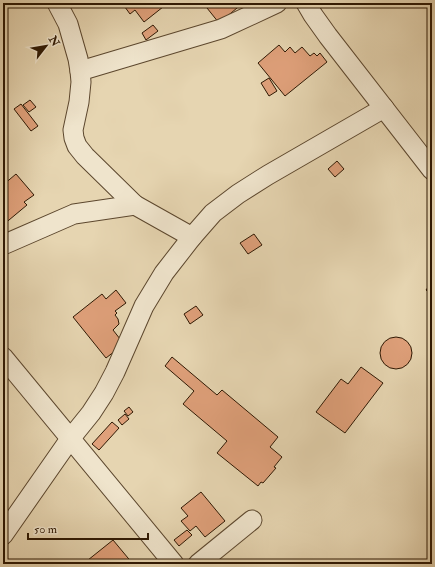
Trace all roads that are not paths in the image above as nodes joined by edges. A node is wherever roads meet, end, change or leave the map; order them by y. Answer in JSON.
{"nodes":[{"id":1,"x":57,"y":3,"type":"edge"},
{"id":2,"x":277,"y":3,"type":"edge"},
{"id":3,"x":306,"y":3,"type":"edge"},
{"id":4,"x":80,"y":71,"type":"junction"},
{"id":5,"x":384,"y":108,"type":"junction"},
{"id":6,"x":432,"y":170,"type":"edge"},
{"id":7,"x":135,"y":205,"type":"junction"},
{"id":8,"x":192,"y":236,"type":"junction"},
{"id":9,"x":3,"y":245,"type":"edge"},
{"id":10,"x":3,"y":357,"type":"edge"},
{"id":11,"x":70,"y":439,"type":"junction"},
{"id":12,"x":252,"y":520,"type":"dead end"},
{"id":13,"x":3,"y":535,"type":"edge"},
{"id":14,"x":174,"y":564,"type":"edge"},
{"id":15,"x":198,"y":564,"type":"edge"}],
"edges":[{"from":1,"to":4,"type":"street"},
{"from":2,"to":4,"type":"street"},
{"from":3,"to":5,"type":"street"},
{"from":4,"to":7,"type":"street"},
{"from":5,"to":6,"type":"street"},
{"from":5,"to":8,"type":"street"},
{"from":7,"to":8,"type":"street"},
{"from":7,"to":9,"type":"street"},
{"from":8,"to":11,"type":"street"},
{"from":10,"to":11,"type":"street"},
{"from":11,"to":13,"type":"street"},
{"from":11,"to":14,"type":"street"},
{"from":12,"to":15,"type":"street"}]}
